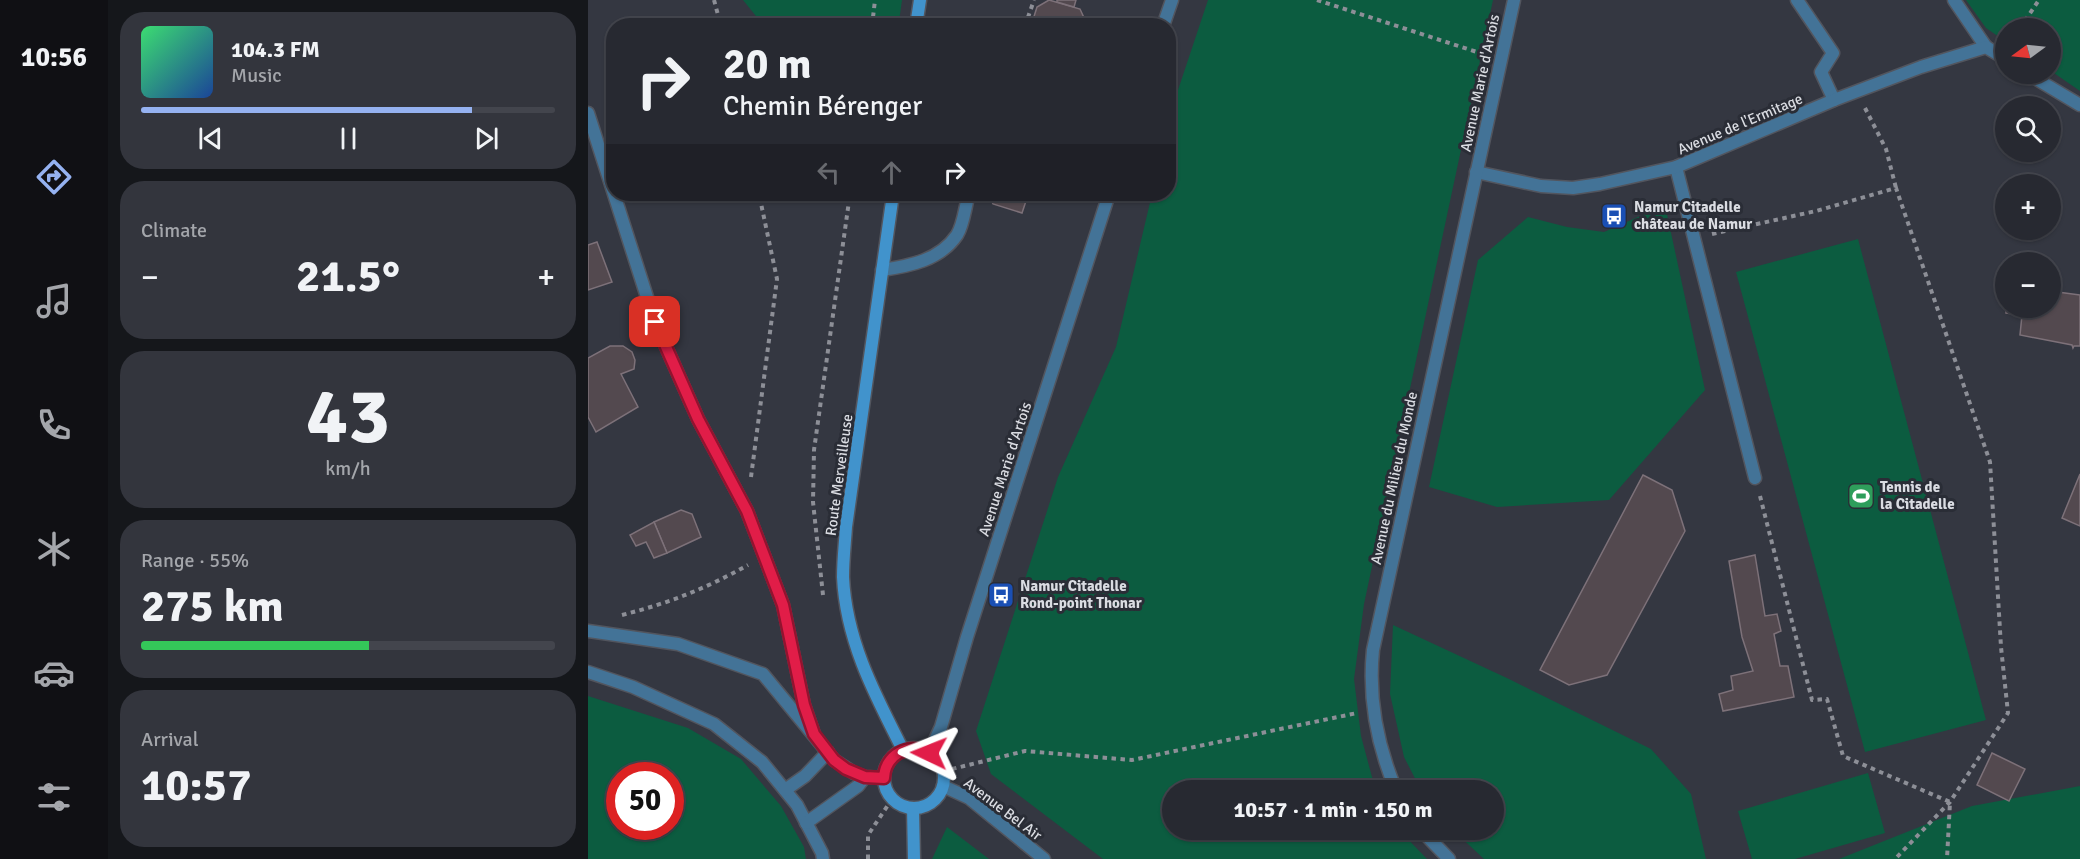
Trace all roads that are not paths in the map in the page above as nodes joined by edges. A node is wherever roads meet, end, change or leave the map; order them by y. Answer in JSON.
{"nodes":[{"id":1,"x":920,"y":0,"type":"edge"},
{"id":2,"x":1172,"y":0,"type":"edge"},
{"id":3,"x":1514,"y":0,"type":"edge"},
{"id":4,"x":1797,"y":0,"type":"edge"},
{"id":5,"x":1954,"y":0,"type":"edge"},
{"id":6,"x":917,"y":18,"type":"edge"},
{"id":7,"x":1166,"y":18,"type":"edge"},
{"id":8,"x":1986,"y":47,"type":"junction"},
{"id":9,"x":1995,"y":52,"type":"edge"},
{"id":10,"x":2045,"y":84,"type":"edge"},
{"id":11,"x":1834,"y":100,"type":"junction"},
{"id":12,"x":2080,"y":105,"type":"edge"},
{"id":13,"x":588,"y":113,"type":"edge"},
{"id":14,"x":1676,"y":167,"type":"junction"},
{"id":15,"x":606,"y":169,"type":"edge"},
{"id":16,"x":1476,"y":172,"type":"junction"},
{"id":17,"x":616,"y":201,"type":"edge"},
{"id":18,"x":892,"y":201,"type":"edge"},
{"id":19,"x":967,"y":201,"type":"edge"},
{"id":20,"x":1107,"y":201,"type":"edge"},
{"id":21,"x":882,"y":270,"type":"junction"},
{"id":22,"x":1755,"y":478,"type":"road end"},
{"id":23,"x":588,"y":631,"type":"edge"},
{"id":24,"x":588,"y":672,"type":"edge"},
{"id":25,"x":814,"y":734,"type":"junction"},
{"id":26,"x":903,"y":750,"type":"junction"},
{"id":27,"x":828,"y":752,"type":"junction"},
{"id":28,"x":929,"y":753,"type":"junction"},
{"id":29,"x":865,"y":777,"type":"junction"},
{"id":30,"x":884,"y":778,"type":"junction"},
{"id":31,"x":1392,"y":780,"type":"edge"},
{"id":32,"x":943,"y":786,"type":"junction"},
{"id":33,"x":785,"y":790,"type":"junction"},
{"id":34,"x":913,"y":808,"type":"junction"},
{"id":35,"x":806,"y":823,"type":"junction"},
{"id":36,"x":1431,"y":840,"type":"edge"},
{"id":37,"x":823,"y":859,"type":"edge"},
{"id":38,"x":914,"y":859,"type":"edge"},
{"id":39,"x":1044,"y":859,"type":"edge"},
{"id":40,"x":1449,"y":859,"type":"edge"}],
"edges":[{"from":1,"to":6,"type":"main road"},
{"from":2,"to":7,"type":"street"},
{"from":3,"to":16,"type":"street","name":"Avenue Marie d'Artois"},
{"from":4,"to":11,"type":"street"},
{"from":5,"to":8,"type":"street"},
{"from":8,"to":9,"type":"street"},
{"from":8,"to":11,"type":"street","name":"Avenue de l'Ermitage"},
{"from":10,"to":12,"type":"street"},
{"from":11,"to":14,"type":"street","name":"Avenue de l'Ermitage"},
{"from":13,"to":15,"type":"street"},
{"from":14,"to":16,"type":"street","name":"Avenue de l'Ermitage"},
{"from":14,"to":22,"type":"street"},
{"from":16,"to":31,"type":"street","name":"Avenue du Milieu du Monde"},
{"from":17,"to":25,"type":"street"},
{"from":18,"to":21,"type":"main road","name":"Route Merveilleuse"},
{"from":19,"to":21,"type":"street"},
{"from":20,"to":28,"type":"street","name":"Avenue Marie d'Artois"},
{"from":21,"to":26,"type":"main road","name":"Route Merveilleuse"},
{"from":23,"to":25,"type":"street"},
{"from":24,"to":33,"type":"street"},
{"from":25,"to":27,"type":"street"},
{"from":26,"to":28,"type":"main road"},
{"from":26,"to":30,"type":"main road"},
{"from":27,"to":29,"type":"street"},
{"from":27,"to":33,"type":"street"},
{"from":28,"to":32,"type":"main road"},
{"from":29,"to":30,"type":"street"},
{"from":29,"to":35,"type":"street"},
{"from":30,"to":34,"type":"main road"},
{"from":32,"to":34,"type":"main road"},
{"from":32,"to":39,"type":"street","name":"Avenue Bel Air"},
{"from":33,"to":35,"type":"street"},
{"from":34,"to":38,"type":"main road"},
{"from":35,"to":37,"type":"street"},
{"from":36,"to":40,"type":"street"}]}
